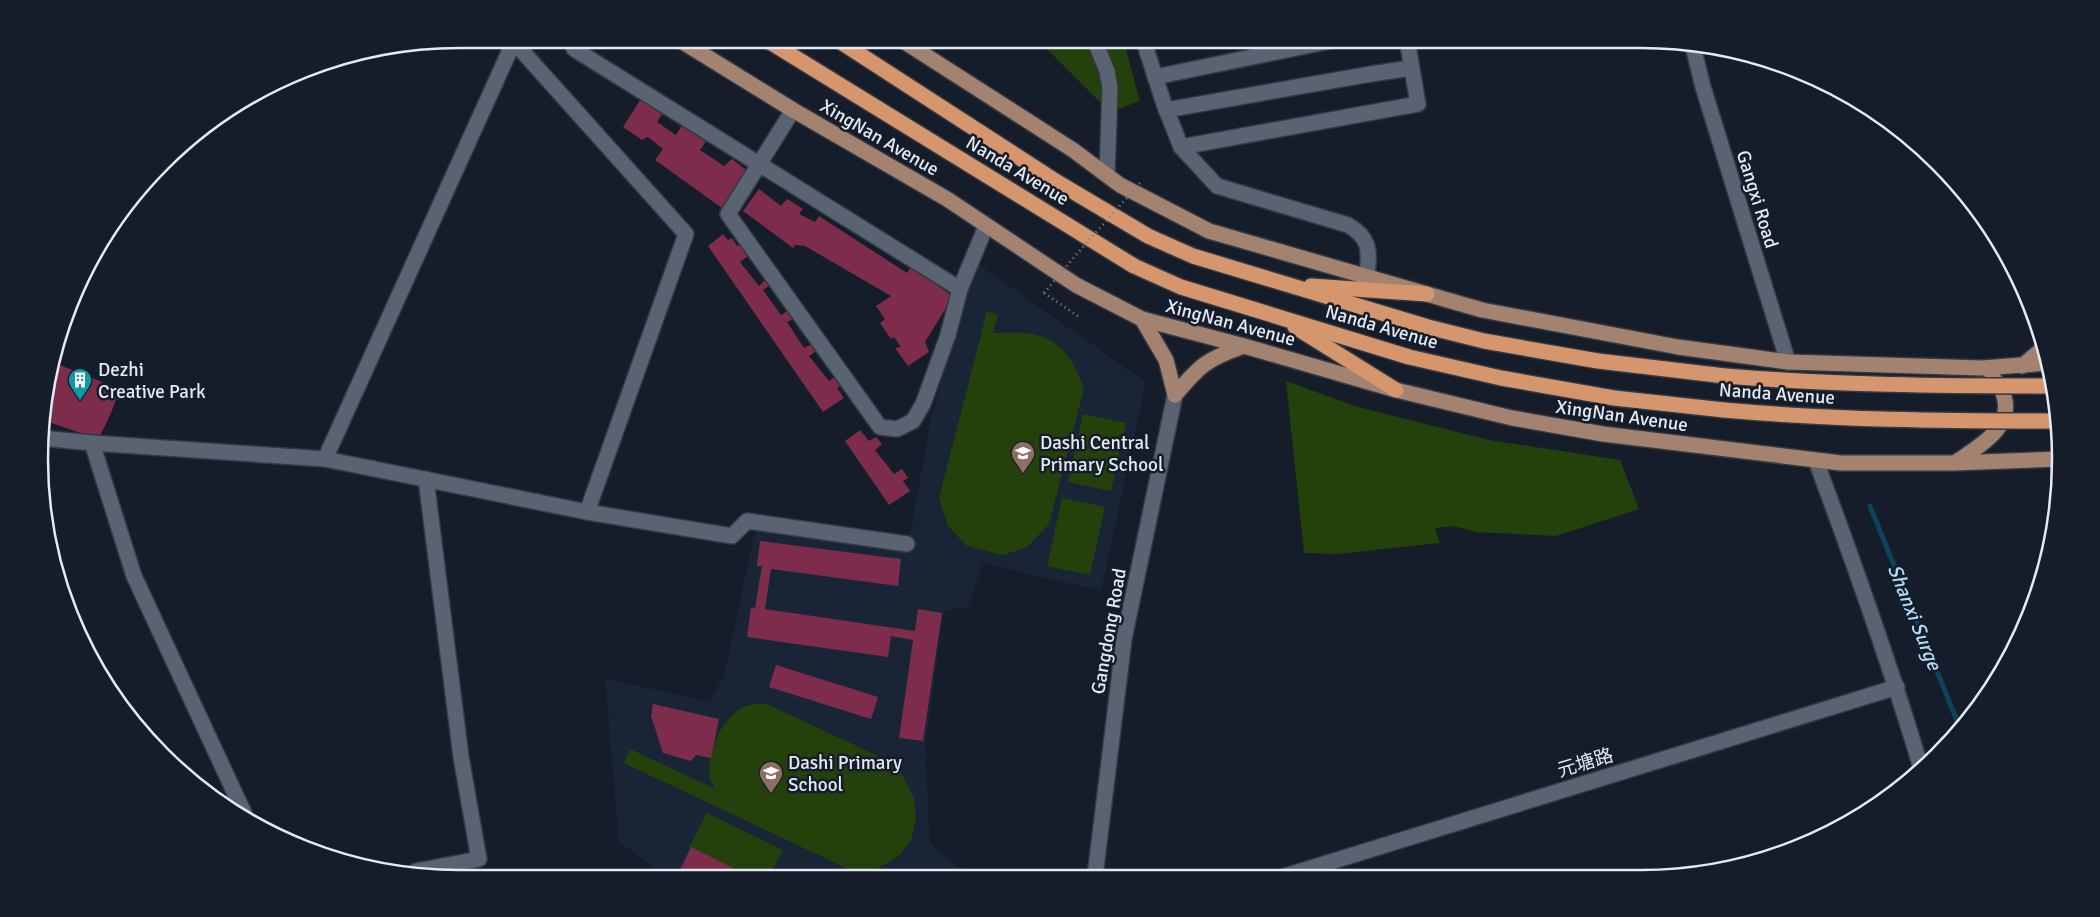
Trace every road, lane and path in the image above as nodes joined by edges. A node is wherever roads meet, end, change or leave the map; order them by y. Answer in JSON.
{"nodes":[{"id":1,"x":511,"y":48,"type":"edge"},
{"id":2,"x":522,"y":48,"type":"edge"},
{"id":3,"x":693,"y":48,"type":"edge"},
{"id":4,"x":781,"y":48,"type":"edge"},
{"id":5,"x":850,"y":48,"type":"edge"},
{"id":6,"x":914,"y":48,"type":"edge"},
{"id":7,"x":1098,"y":48,"type":"edge"},
{"id":8,"x":1146,"y":48,"type":"edge"},
{"id":9,"x":1296,"y":48,"type":"edge"},
{"id":10,"x":1408,"y":48,"type":"edge"},
{"id":11,"x":574,"y":49,"type":"dead end"},
{"id":12,"x":1694,"y":51,"type":"edge"},
{"id":13,"x":1411,"y":68,"type":"junction"},
{"id":14,"x":1155,"y":77,"type":"junction"},
{"id":15,"x":793,"y":110,"type":"junction"},
{"id":16,"x":1166,"y":110,"type":"junction"},
{"id":17,"x":1181,"y":147,"type":"junction"},
{"id":18,"x":759,"y":165,"type":"junction"},
{"id":19,"x":1107,"y":175,"type":"junction"},
{"id":20,"x":1140,"y":183,"type":"dead end"},
{"id":21,"x":986,"y":226,"type":"junction"},
{"id":22,"x":1366,"y":277,"type":"junction"},
{"id":23,"x":1285,"y":284,"type":"junction"},
{"id":24,"x":960,"y":289,"type":"junction"},
{"id":25,"x":1427,"y":294,"type":"junction"},
{"id":26,"x":1276,"y":315,"type":"junction"},
{"id":27,"x":1078,"y":316,"type":"dead end"},
{"id":28,"x":1142,"y":319,"type":"junction"},
{"id":29,"x":1244,"y":346,"type":"junction"},
{"id":30,"x":2038,"y":353,"type":"edge"},
{"id":31,"x":1788,"y":362,"type":"junction"},
{"id":32,"x":2041,"y":364,"type":"edge"},
{"id":33,"x":2022,"y":366,"type":"junction"},
{"id":34,"x":1982,"y":368,"type":"junction"},
{"id":35,"x":2046,"y":386,"type":"edge"},
{"id":36,"x":1396,"y":390,"type":"junction"},
{"id":37,"x":1175,"y":395,"type":"junction"},
{"id":38,"x":2051,"y":421,"type":"edge"},
{"id":39,"x":48,"y":439,"type":"edge"},
{"id":40,"x":92,"y":443,"type":"junction"},
{"id":41,"x":325,"y":459,"type":"junction"},
{"id":42,"x":2052,"y":459,"type":"edge"},
{"id":43,"x":1816,"y":462,"type":"junction"},
{"id":44,"x":1954,"y":463,"type":"junction"},
{"id":45,"x":426,"y":479,"type":"junction"},
{"id":46,"x":587,"y":512,"type":"junction"},
{"id":47,"x":907,"y":544,"type":"dead end"},
{"id":48,"x":1897,"y":687,"type":"junction"},
{"id":49,"x":1919,"y":761,"type":"edge"},
{"id":50,"x":241,"y":807,"type":"edge"},
{"id":51,"x":429,"y":869,"type":"edge"},
{"id":52,"x":1096,"y":870,"type":"edge"},
{"id":53,"x":1305,"y":870,"type":"edge"}],
"edges":[{"from":1,"to":41,"type":"street"},
{"from":2,"to":46,"type":"street"},
{"from":3,"to":15,"type":"main road","name":"XingNan Avenue"},
{"from":4,"to":26,"type":"highway","name":"Nanda Avenue"},
{"from":5,"to":23,"type":"highway","name":"Nanda Avenue"},
{"from":6,"to":19,"type":"main road"},
{"from":7,"to":19,"type":"street"},
{"from":8,"to":14,"type":"street"},
{"from":9,"to":14,"type":"street"},
{"from":10,"to":13,"type":"street"},
{"from":11,"to":18,"type":"street"},
{"from":12,"to":31,"type":"street","name":"Gangxi Road"},
{"from":13,"to":16,"type":"street"},
{"from":13,"to":17,"type":"street"},
{"from":14,"to":16,"type":"street"},
{"from":15,"to":18,"type":"street"},
{"from":15,"to":21,"type":"main road","name":"XingNan Avenue"},
{"from":16,"to":17,"type":"street"},
{"from":17,"to":22,"type":"street"},
{"from":18,"to":24,"type":"street"},
{"from":18,"to":24,"type":"street"},
{"from":19,"to":22,"type":"main road"},
{"from":20,"to":27,"type":"path","bridge":true},
{"from":21,"to":24,"type":"street"},
{"from":21,"to":28,"type":"main road","name":"XingNan Avenue"},
{"from":22,"to":25,"type":"main road"},
{"from":23,"to":25,"type":"highway"},
{"from":23,"to":35,"type":"highway","name":"Nanda Avenue","bridge":true},
{"from":25,"to":31,"type":"main road"},
{"from":26,"to":36,"type":"highway"},
{"from":26,"to":38,"type":"highway","name":"Nanda Avenue","bridge":true},
{"from":28,"to":29,"type":"main road","name":"XingNan Avenue"},
{"from":28,"to":37,"type":"main road"},
{"from":29,"to":36,"type":"main road","name":"XingNan Avenue"},
{"from":29,"to":37,"type":"main road"},
{"from":30,"to":33,"type":"main road"},
{"from":31,"to":34,"type":"main road"},
{"from":32,"to":33,"type":"main road"},
{"from":33,"to":34,"type":"main road"},
{"from":34,"to":44,"type":"main road"},
{"from":36,"to":43,"type":"main road","name":"XingNan Avenue"},
{"from":37,"to":52,"type":"street","name":"Gangdong Road"},
{"from":39,"to":40,"type":"street"},
{"from":40,"to":41,"type":"street"},
{"from":40,"to":50,"type":"street"},
{"from":41,"to":45,"type":"street"},
{"from":42,"to":44,"type":"main road"},
{"from":43,"to":44,"type":"main road","name":"XingNan Avenue"},
{"from":43,"to":48,"type":"street"},
{"from":45,"to":46,"type":"street"},
{"from":45,"to":51,"type":"street"},
{"from":46,"to":47,"type":"street"},
{"from":48,"to":49,"type":"street"},
{"from":48,"to":53,"type":"street","name":"元塘路"}]}
